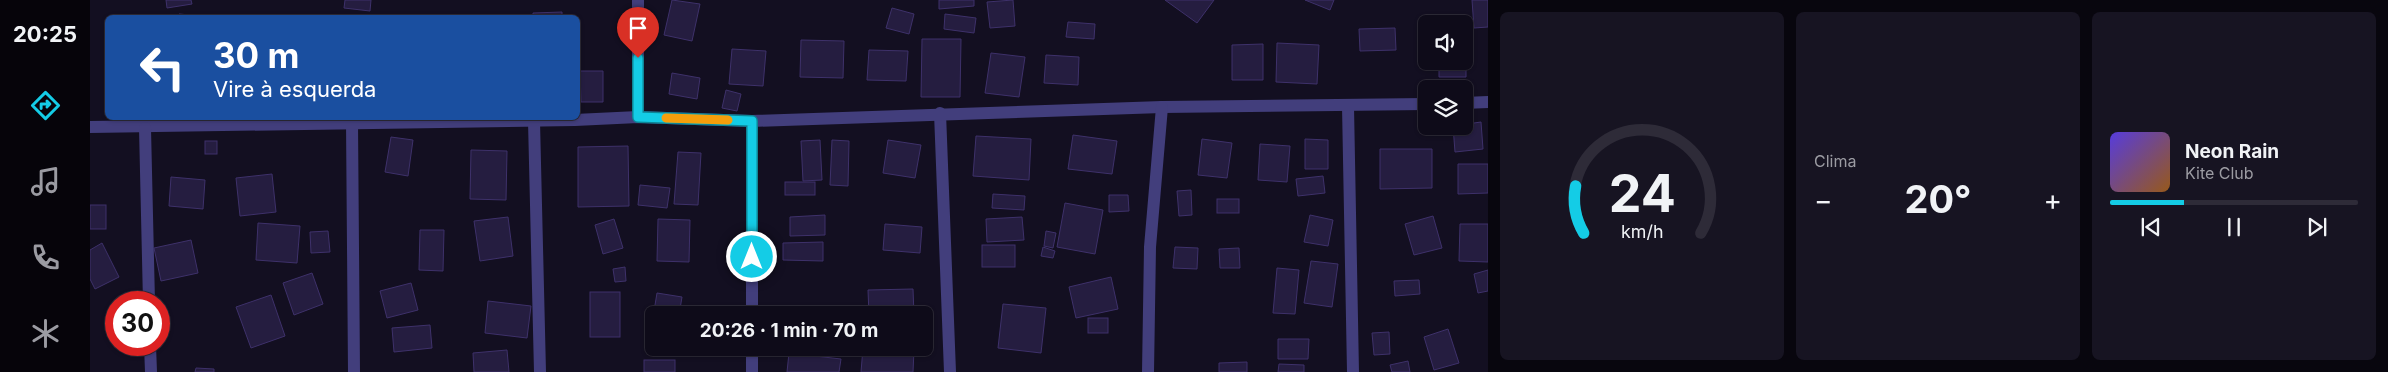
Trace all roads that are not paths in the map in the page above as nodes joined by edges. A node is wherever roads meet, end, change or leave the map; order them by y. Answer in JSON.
{"nodes":[{"id":1,"x":638,"y":0,"type":"edge"},
{"id":2,"x":1488,"y":102,"type":"edge"},
{"id":3,"x":1473,"y":103,"type":"edge"},
{"id":4,"x":1418,"y":104,"type":"edge"},
{"id":5,"x":1348,"y":106,"type":"junction"},
{"id":6,"x":1162,"y":107,"type":"junction"},
{"id":7,"x":940,"y":113,"type":"junction"},
{"id":8,"x":638,"y":117,"type":"junction"},
{"id":9,"x":580,"y":119,"type":"edge"},
{"id":10,"x":560,"y":120,"type":"edge"},
{"id":11,"x":534,"y":121,"type":"junction"},
{"id":12,"x":752,"y":121,"type":"junction"},
{"id":13,"x":352,"y":122,"type":"junction"},
{"id":14,"x":90,"y":127,"type":"edge"},
{"id":15,"x":145,"y":128,"type":"junction"},
{"id":16,"x":149,"y":291,"type":"edge"},
{"id":17,"x":752,"y":306,"type":"edge"},
{"id":18,"x":150,"y":356,"type":"edge"},
{"id":19,"x":752,"y":356,"type":"edge"},
{"id":20,"x":151,"y":372,"type":"edge"},
{"id":21,"x":354,"y":372,"type":"edge"},
{"id":22,"x":540,"y":372,"type":"edge"},
{"id":23,"x":752,"y":372,"type":"edge"},
{"id":24,"x":950,"y":372,"type":"edge"},
{"id":25,"x":1148,"y":372,"type":"edge"},
{"id":26,"x":1353,"y":372,"type":"edge"}],
"edges":[{"from":1,"to":8,"type":"street"},
{"from":2,"to":3,"type":"street"},
{"from":4,"to":5,"type":"street"},
{"from":5,"to":6,"type":"street"},
{"from":5,"to":26,"type":"street"},
{"from":6,"to":7,"type":"street"},
{"from":6,"to":25,"type":"street"},
{"from":7,"to":12,"type":"street"},
{"from":7,"to":24,"type":"street"},
{"from":8,"to":9,"type":"street"},
{"from":8,"to":12,"type":"street"},
{"from":10,"to":11,"type":"street"},
{"from":11,"to":13,"type":"street"},
{"from":11,"to":22,"type":"street"},
{"from":12,"to":17,"type":"street"},
{"from":13,"to":15,"type":"street"},
{"from":13,"to":21,"type":"street"},
{"from":14,"to":15,"type":"street"},
{"from":15,"to":16,"type":"street"},
{"from":18,"to":20,"type":"street"},
{"from":19,"to":23,"type":"street"}]}
